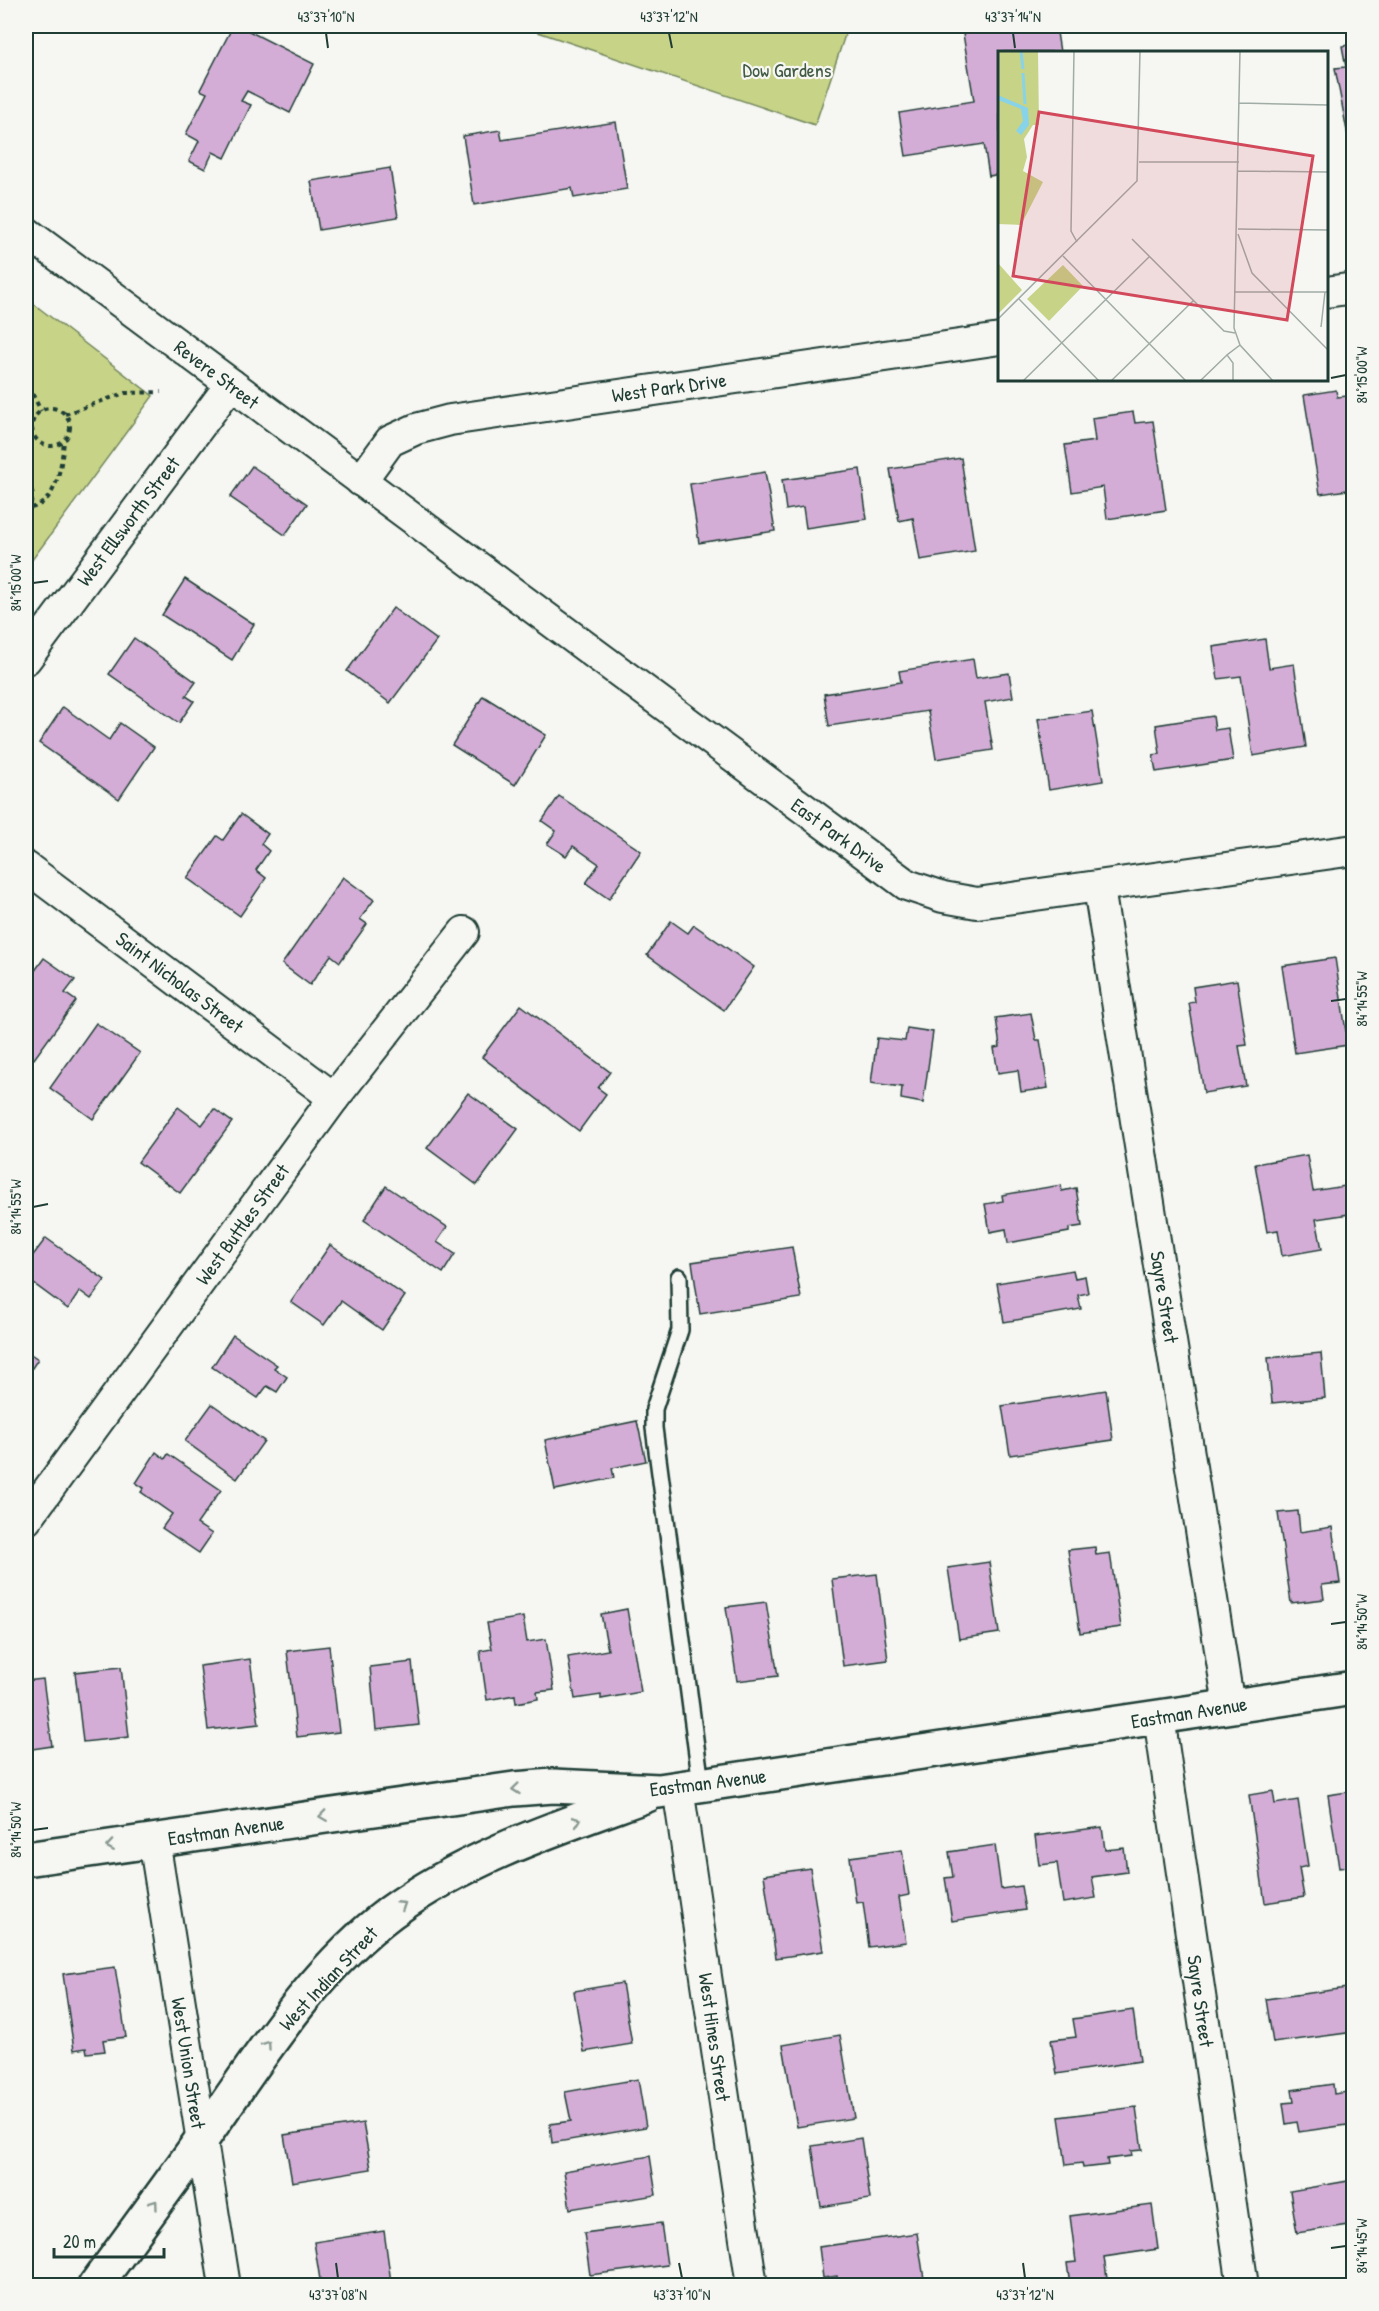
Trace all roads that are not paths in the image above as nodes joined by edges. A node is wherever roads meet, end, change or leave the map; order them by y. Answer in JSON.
{"nodes":[{"id":1,"x":26,"y":232,"type":"edge"},
{"id":2,"x":1353,"y":288,"type":"edge"},
{"id":3,"x":1328,"y":292,"type":"edge"},
{"id":4,"x":998,"y":339,"type":"edge"},
{"id":5,"x":231,"y":384,"type":"junction"},
{"id":6,"x":361,"y":481,"type":"junction"},
{"id":7,"x":408,"y":516,"type":"joint"},
{"id":8,"x":26,"y":659,"type":"edge"},
{"id":9,"x":1353,"y":850,"type":"edge"},
{"id":10,"x":26,"y":867,"type":"edge"},
{"id":11,"x":1099,"y":888,"type":"junction"},
{"id":12,"x":464,"y":932,"type":"dead end"},
{"id":13,"x":334,"y":1098,"type":"junction"},
{"id":14,"x":679,"y":1277,"type":"dead end"},
{"id":15,"x":28,"y":1512,"type":"edge"},
{"id":16,"x":1353,"y":1688,"type":"edge"},
{"id":17,"x":1229,"y":1706,"type":"junction"},
{"id":18,"x":1159,"y":1717,"type":"junction"},
{"id":19,"x":679,"y":1788,"type":"junction"},
{"id":20,"x":154,"y":1840,"type":"junction"},
{"id":21,"x":26,"y":1859,"type":"edge"},
{"id":22,"x":202,"y":2140,"type":"junction"},
{"id":23,"x":95,"y":2286,"type":"edge"},
{"id":24,"x":225,"y":2286,"type":"edge"},
{"id":25,"x":752,"y":2286,"type":"edge"},
{"id":26,"x":1243,"y":2286,"type":"edge"}],
"edges":[{"from":1,"to":5,"type":"street","name":"Revere Street"},
{"from":2,"to":3,"type":"street"},
{"from":4,"to":6,"type":"street","name":"West Park Drive"},
{"from":5,"to":6,"type":"street","name":"Revere Street"},
{"from":5,"to":8,"type":"street","name":"West Ellsworth Street"},
{"from":6,"to":7,"type":"street","name":"Revere Street"},
{"from":7,"to":11,"type":"street","name":"East Park Drive"},
{"from":9,"to":11,"type":"street","name":"East Park Drive"},
{"from":10,"to":13,"type":"street","name":"Saint Nicholas Street"},
{"from":11,"to":17,"type":"street","name":"Sayre Street"},
{"from":12,"to":13,"type":"street","name":"West Buttles Street"},
{"from":13,"to":15,"type":"street","name":"West Buttles Street"},
{"from":14,"to":19,"type":"lane"},
{"from":16,"to":17,"type":"main road","name":"Eastman Avenue"},
{"from":17,"to":18,"type":"main road","name":"Eastman Avenue"},
{"from":18,"to":19,"type":"main road","name":"Eastman Avenue"},
{"from":18,"to":26,"type":"street","name":"Sayre Street"},
{"from":19,"to":20,"type":"main road","name":"Eastman Avenue","one_way":true},
{"from":22,"to":19,"type":"main road","name":"West Indian Street","one_way":true},
{"from":19,"to":25,"type":"street","name":"West Hines Street"},
{"from":20,"to":21,"type":"main road","name":"Eastman Avenue","one_way":true},
{"from":20,"to":22,"type":"street","name":"West Union Street"},
{"from":23,"to":22,"type":"main road","name":"West Indian Street","one_way":true},
{"from":22,"to":24,"type":"street","name":"West Union Street"}]}
